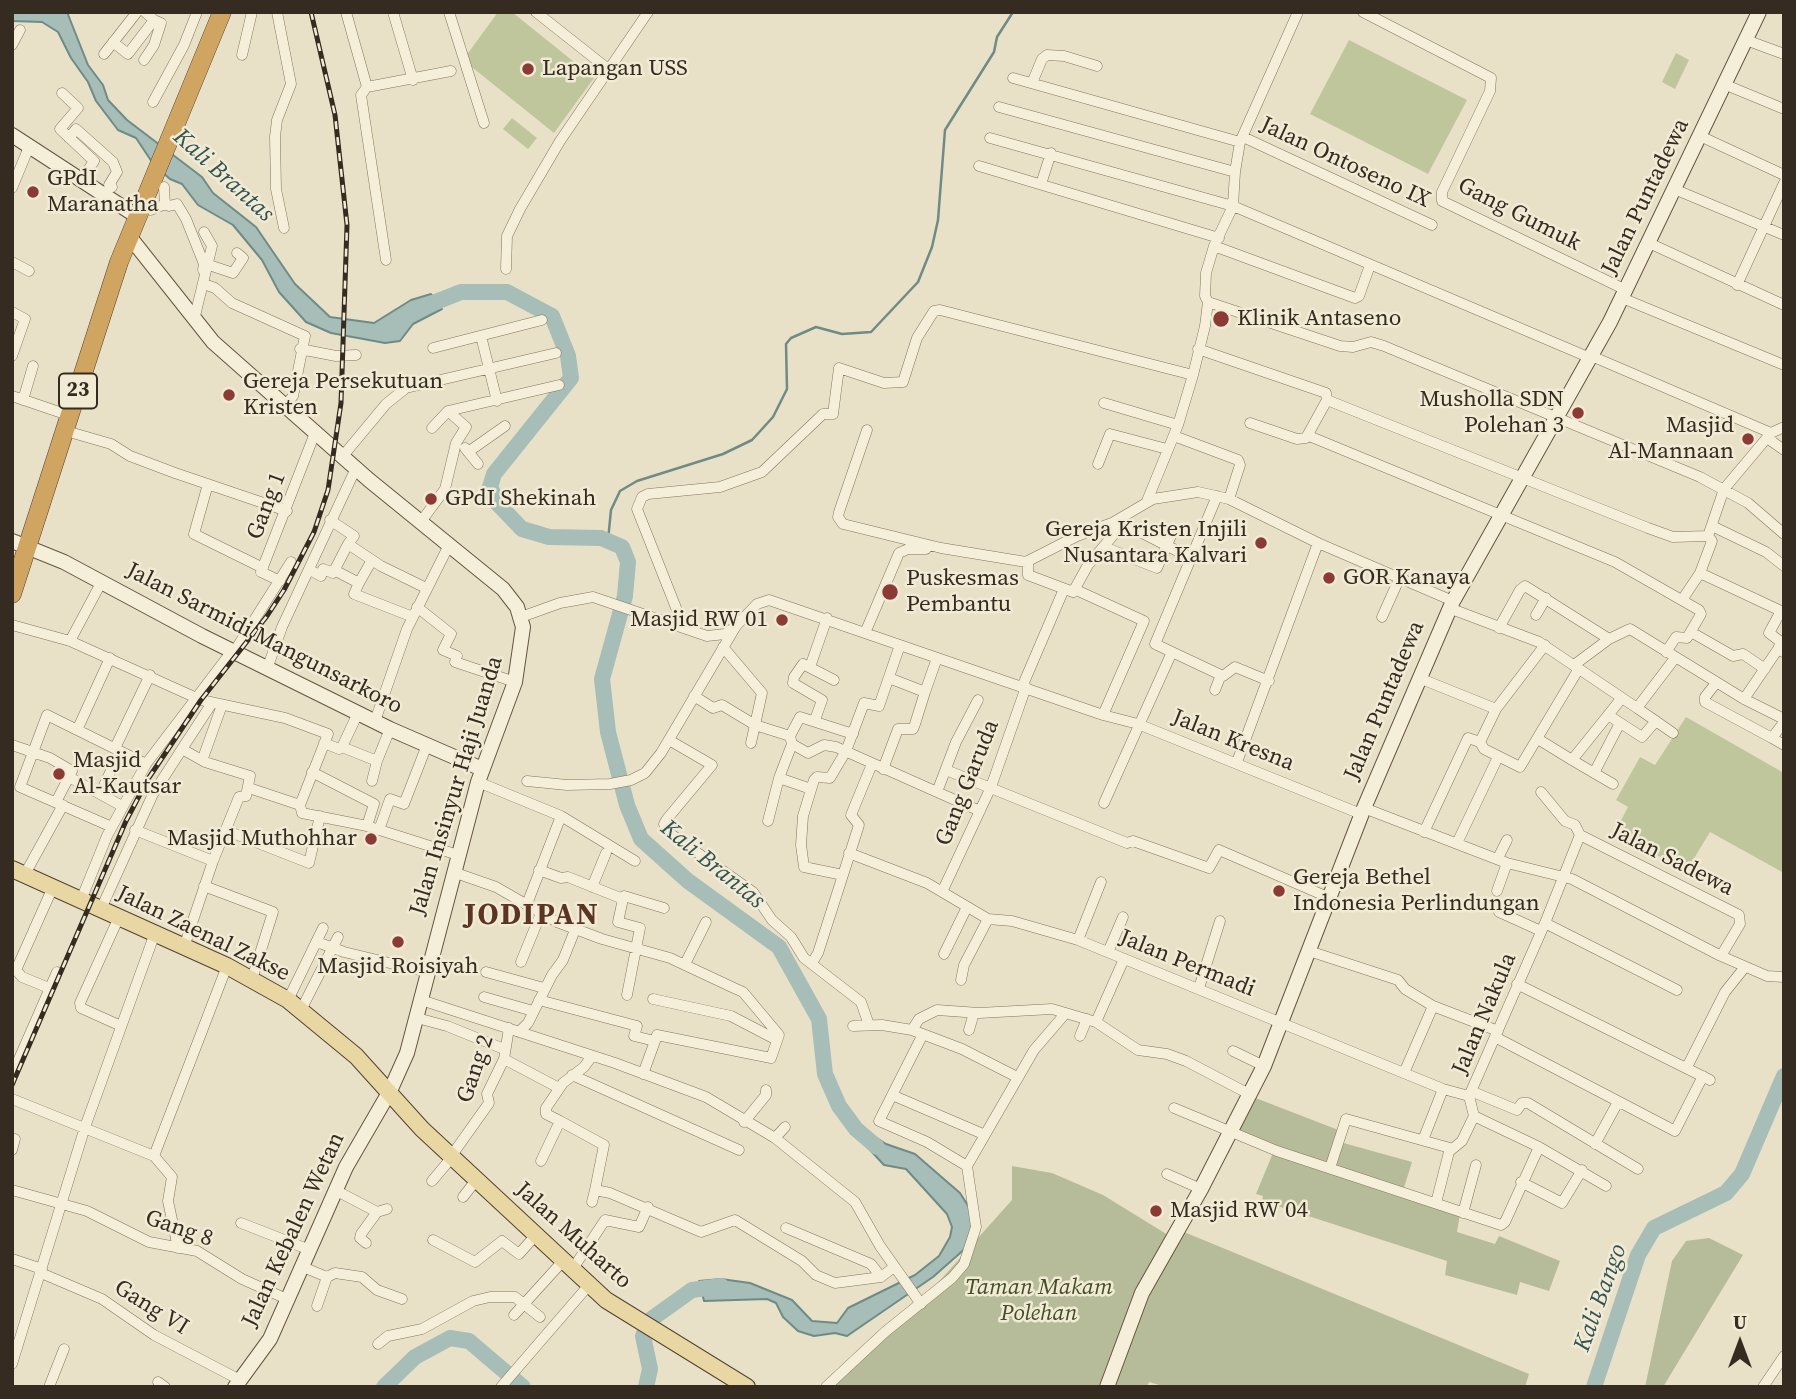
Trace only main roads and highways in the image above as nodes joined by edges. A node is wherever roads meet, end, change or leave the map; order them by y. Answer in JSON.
{"nodes":[{"id":1,"x":222,"y":12,"type":"edge"},
{"id":2,"x":20,"y":544,"type":"edge"},
{"id":3,"x":12,"y":594,"type":"edge"},
{"id":4,"x":18,"y":872,"type":"edge"},
{"id":5,"x":390,"y":1091,"type":"joint"},
{"id":6,"x":745,"y":1386,"type":"edge"}],
"edges":[{"from":1,"to":2,"type":"highway","number":"23"},
{"from":2,"to":3,"type":"highway","number":"23"},
{"from":4,"to":5,"type":"main road","name":"Jalan Zaenal Zakse"},
{"from":5,"to":6,"type":"main road","name":"Jalan Muharto"}]}
